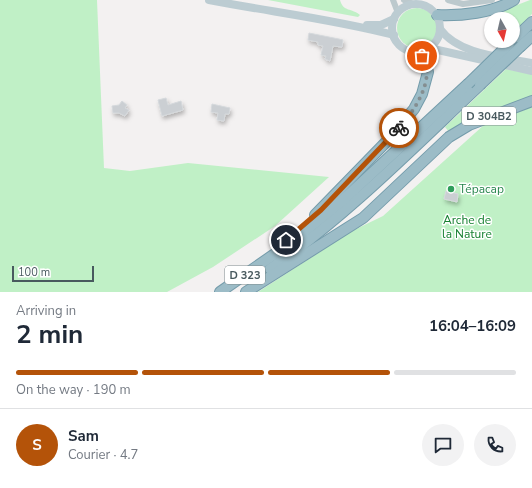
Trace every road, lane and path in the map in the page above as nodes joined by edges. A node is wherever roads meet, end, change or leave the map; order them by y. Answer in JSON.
{"nodes":[{"id":1,"x":210,"y":0,"type":"edge"},
{"id":2,"x":393,"y":0,"type":"edge"},
{"id":3,"x":404,"y":0,"type":"edge"},
{"id":4,"x":448,"y":0,"type":"edge"},
{"id":5,"x":492,"y":0,"type":"edge"},
{"id":6,"x":514,"y":0,"type":"edge"},
{"id":7,"x":413,"y":4,"type":"junction"},
{"id":8,"x":437,"y":15,"type":"junction"},
{"id":9,"x":396,"y":16,"type":"junction"},
{"id":10,"x":532,"y":22,"type":"edge"},
{"id":11,"x":354,"y":24,"type":"junction"},
{"id":12,"x":440,"y":29,"type":"junction"},
{"id":13,"x":394,"y":35,"type":"junction"},
{"id":14,"x":520,"y":36,"type":"edge"},
{"id":15,"x":532,"y":36,"type":"edge"},
{"id":16,"x":520,"y":41,"type":"edge"},
{"id":17,"x":429,"y":48,"type":"junction"},
{"id":18,"x":508,"y":48,"type":"edge"},
{"id":19,"x":510,"y":48,"type":"edge"},
{"id":20,"x":416,"y":52,"type":"junction"},
{"id":21,"x":532,"y":63,"type":"edge"},
{"id":22,"x":532,"y":71,"type":"edge"},
{"id":23,"x":532,"y":101,"type":"edge"},
{"id":24,"x":270,"y":258,"type":"junction"},
{"id":25,"x":220,"y":292,"type":"edge"},
{"id":26,"x":237,"y":292,"type":"edge"},
{"id":27,"x":246,"y":292,"type":"edge"}],
"edges":[{"from":1,"to":11,"type":"main road"},
{"from":2,"to":9,"type":"street"},
{"from":3,"to":7,"type":"street"},
{"from":4,"to":5,"type":"street"},
{"from":6,"to":8,"type":"highway"},
{"from":7,"to":8,"type":"main road"},
{"from":7,"to":9,"type":"main road"},
{"from":8,"to":12,"type":"main road"},
{"from":9,"to":11,"type":"main road"},
{"from":9,"to":13,"type":"main road"},
{"from":10,"to":14,"type":"highway","number":"D 323"},
{"from":11,"to":13,"type":"main road"},
{"from":12,"to":17,"type":"main road"},
{"from":12,"to":21,"type":"main road"},
{"from":13,"to":20,"type":"main road"},
{"from":15,"to":16,"type":"highway","number":"D 323"},
{"from":17,"to":20,"type":"main road"},
{"from":17,"to":22,"type":"main road"},
{"from":18,"to":24,"type":"highway","number":"D 323","bridge":true},
{"from":19,"to":26,"type":"highway","number":"D 323","bridge":true},
{"from":20,"to":24,"type":"highway"},
{"from":23,"to":27,"type":"highway","number":"D 304B2"},
{"from":24,"to":25,"type":"highway","number":"D 323"}]}
